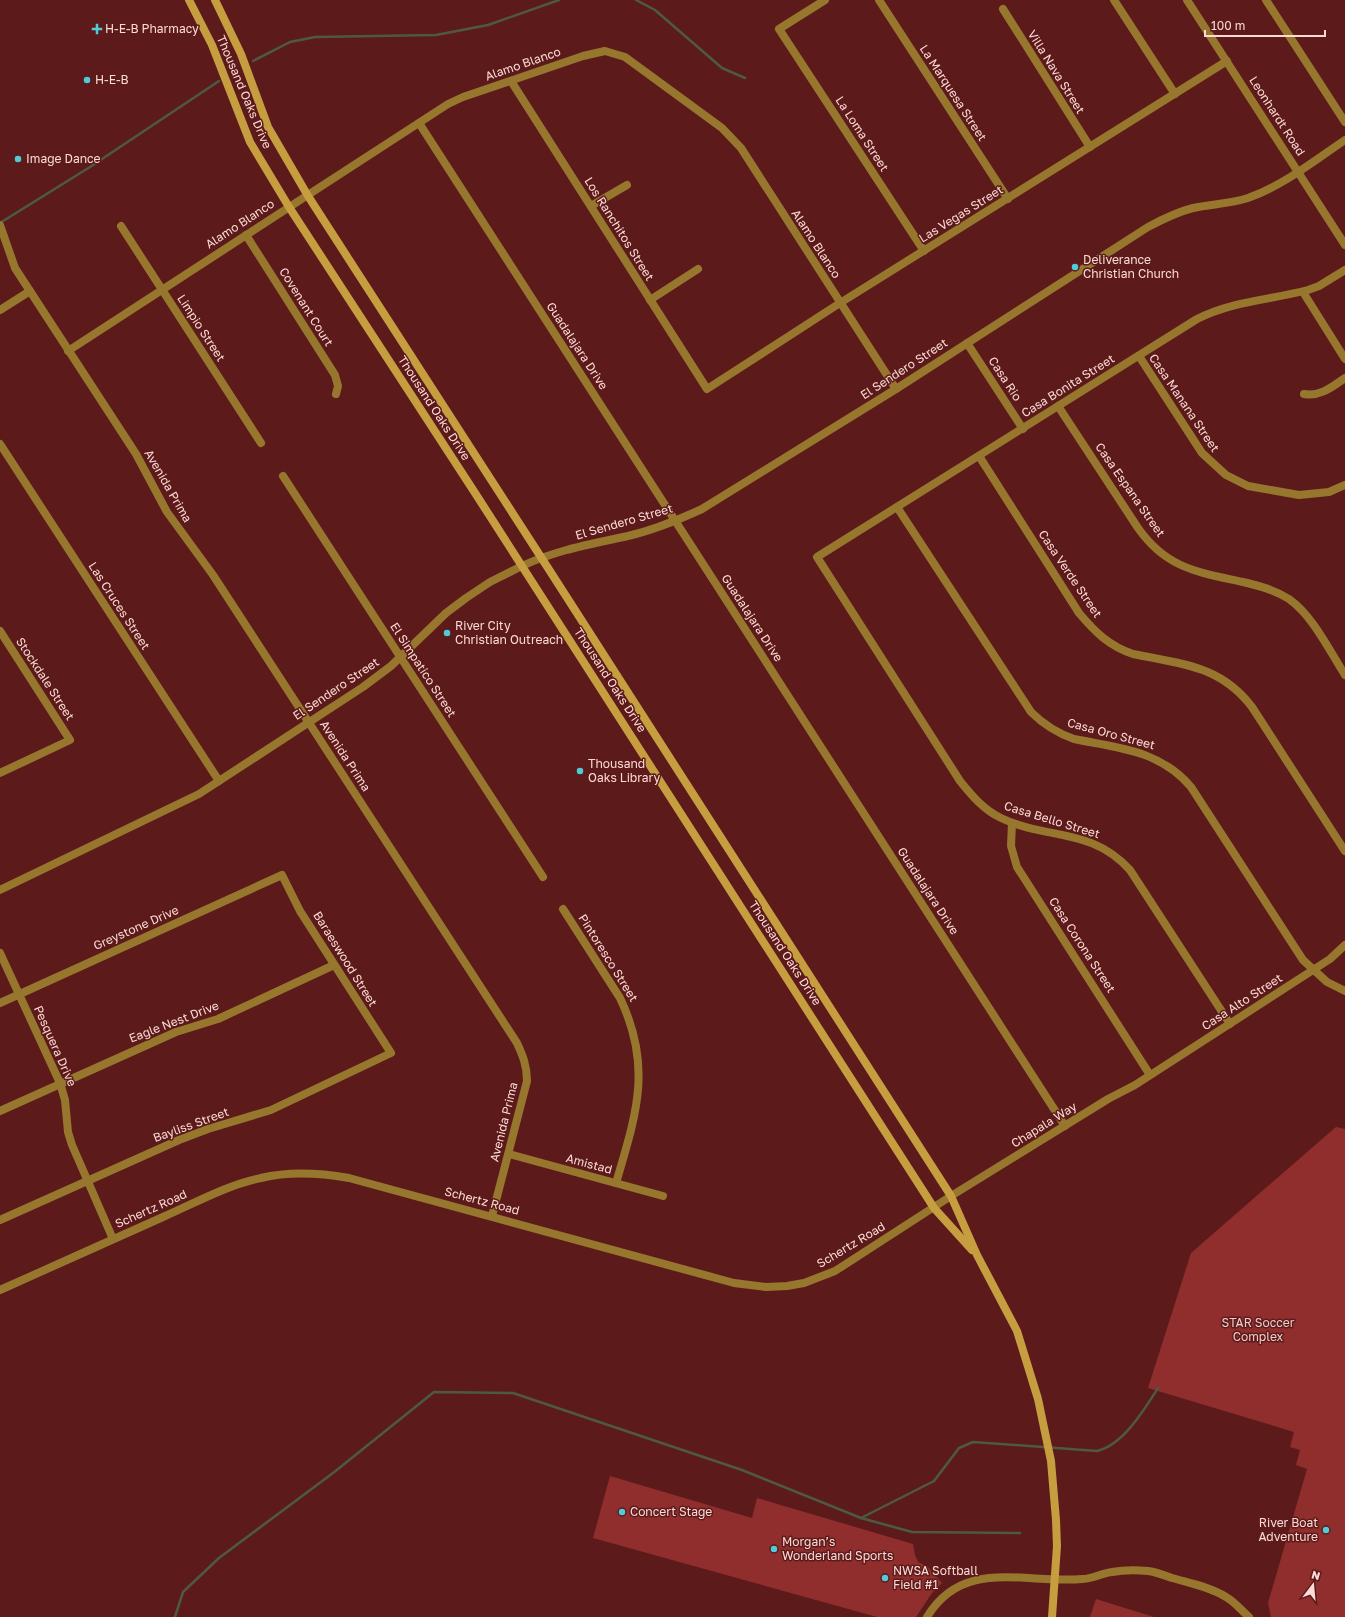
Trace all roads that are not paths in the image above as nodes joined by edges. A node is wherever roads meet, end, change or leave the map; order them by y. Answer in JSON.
{"nodes":[{"id":1,"x":189,"y":0,"type":"edge"},
{"id":2,"x":215,"y":0,"type":"edge"},
{"id":3,"x":825,"y":0,"type":"edge"},
{"id":4,"x":879,"y":0,"type":"edge"},
{"id":5,"x":1114,"y":0,"type":"edge"},
{"id":6,"x":1187,"y":0,"type":"edge"},
{"id":7,"x":1266,"y":0,"type":"edge"},
{"id":8,"x":1003,"y":9,"type":"dead end"},
{"id":9,"x":1227,"y":61,"type":"junction"},
{"id":10,"x":511,"y":81,"type":"junction"},
{"id":11,"x":1175,"y":94,"type":"junction"},
{"id":12,"x":1345,"y":122,"type":"edge"},
{"id":13,"x":419,"y":123,"type":"junction"},
{"id":14,"x":1345,"y":140,"type":"edge"},
{"id":15,"x":1090,"y":147,"type":"junction"},
{"id":16,"x":1299,"y":173,"type":"junction"},
{"id":17,"x":626,"y":185,"type":"dead end"},
{"id":18,"x":308,"y":196,"type":"junction"},
{"id":19,"x":1008,"y":199,"type":"junction"},
{"id":20,"x":591,"y":206,"type":"junction"},
{"id":21,"x":289,"y":207,"type":"junction"},
{"id":22,"x":121,"y":226,"type":"dead end"},
{"id":23,"x":1,"y":228,"type":"edge"},
{"id":24,"x":246,"y":235,"type":"junction"},
{"id":25,"x":1345,"y":245,"type":"edge"},
{"id":26,"x":924,"y":251,"type":"junction"},
{"id":27,"x":698,"y":269,"type":"dead end"},
{"id":28,"x":1345,"y":270,"type":"edge"},
{"id":29,"x":162,"y":289,"type":"junction"},
{"id":30,"x":30,"y":291,"type":"junction"},
{"id":31,"x":1303,"y":292,"type":"junction"},
{"id":32,"x":650,"y":300,"type":"junction"},
{"id":33,"x":840,"y":303,"type":"junction"},
{"id":34,"x":0,"y":310,"type":"edge"},
{"id":35,"x":967,"y":343,"type":"junction"},
{"id":36,"x":68,"y":351,"type":"junction"},
{"id":37,"x":1139,"y":356,"type":"junction"},
{"id":38,"x":1345,"y":359,"type":"edge"},
{"id":39,"x":1345,"y":378,"type":"edge"},
{"id":40,"x":708,"y":389,"type":"joint"},
{"id":41,"x":896,"y":389,"type":"junction"},
{"id":42,"x":336,"y":394,"type":"dead end"},
{"id":43,"x":1304,"y":394,"type":"dead end"},
{"id":44,"x":1058,"y":406,"type":"junction"},
{"id":45,"x":1023,"y":429,"type":"junction"},
{"id":46,"x":261,"y":443,"type":"dead end"},
{"id":47,"x":0,"y":444,"type":"edge"},
{"id":48,"x":979,"y":456,"type":"junction"},
{"id":49,"x":283,"y":476,"type":"dead end"},
{"id":50,"x":1345,"y":485,"type":"edge"},
{"id":51,"x":897,"y":507,"type":"junction"},
{"id":52,"x":675,"y":520,"type":"junction"},
{"id":53,"x":542,"y":557,"type":"junction"},
{"id":54,"x":817,"y":557,"type":"joint"},
{"id":55,"x":522,"y":566,"type":"junction"},
{"id":56,"x":0,"y":631,"type":"edge"},
{"id":57,"x":400,"y":658,"type":"junction"},
{"id":58,"x":1345,"y":675,"type":"edge"},
{"id":59,"x":309,"y":722,"type":"junction"},
{"id":60,"x":0,"y":773,"type":"edge"},
{"id":61,"x":218,"y":781,"type":"junction"},
{"id":62,"x":1012,"y":823,"type":"junction"},
{"id":63,"x":1345,"y":851,"type":"edge"},
{"id":64,"x":282,"y":875,"type":"joint"},
{"id":65,"x":542,"y":877,"type":"dead end"},
{"id":66,"x":0,"y":890,"type":"edge"},
{"id":67,"x":563,"y":909,"type":"dead end"},
{"id":68,"x":1345,"y":945,"type":"edge"},
{"id":69,"x":0,"y":953,"type":"edge"},
{"id":70,"x":334,"y":965,"type":"junction"},
{"id":71,"x":1313,"y":970,"type":"junction"},
{"id":72,"x":1345,"y":991,"type":"edge"},
{"id":73,"x":19,"y":994,"type":"junction"},
{"id":74,"x":0,"y":1003,"type":"edge"},
{"id":75,"x":1230,"y":1024,"type":"junction"},
{"id":76,"x":391,"y":1053,"type":"joint"},
{"id":77,"x":1150,"y":1075,"type":"junction"},
{"id":78,"x":60,"y":1083,"type":"junction"},
{"id":79,"x":0,"y":1111,"type":"edge"},
{"id":80,"x":1065,"y":1126,"type":"junction"},
{"id":81,"x":509,"y":1154,"type":"junction"},
{"id":82,"x":87,"y":1181,"type":"junction"},
{"id":83,"x":616,"y":1183,"type":"junction"},
{"id":84,"x":664,"y":1196,"type":"dead end"},
{"id":85,"x":951,"y":1196,"type":"junction"},
{"id":86,"x":934,"y":1208,"type":"junction"},
{"id":87,"x":492,"y":1216,"type":"junction"},
{"id":88,"x":0,"y":1220,"type":"edge"},
{"id":89,"x":113,"y":1240,"type":"junction"},
{"id":90,"x":977,"y":1255,"type":"junction"},
{"id":91,"x":0,"y":1290,"type":"edge"},
{"id":92,"x":927,"y":1617,"type":"edge"},
{"id":93,"x":1052,"y":1617,"type":"edge"},
{"id":94,"x":1249,"y":1617,"type":"edge"}],
"edges":[{"from":1,"to":21,"type":"main road","name":"Thousand Oaks Drive"},
{"from":2,"to":18,"type":"main road","name":"Thousand Oaks Drive"},
{"from":3,"to":26,"type":"street","name":"La Loma Street"},
{"from":4,"to":19,"type":"street","name":"La Marquesa Street"},
{"from":5,"to":11,"type":"street"},
{"from":6,"to":9,"type":"street","name":"Leonhardt Road"},
{"from":7,"to":12,"type":"street"},
{"from":8,"to":15,"type":"street","name":"Villa Nava Street"},
{"from":9,"to":11,"type":"street","name":"Las Vegas Street"},
{"from":9,"to":16,"type":"street","name":"Leonhardt Road"},
{"from":10,"to":13,"type":"street","name":"Alamo Blanco"},
{"from":10,"to":20,"type":"street","name":"Los Ranchitos Street"},
{"from":10,"to":33,"type":"street","name":"Alamo Blanco"},
{"from":11,"to":15,"type":"street","name":"Las Vegas Street"},
{"from":13,"to":18,"type":"street","name":"Alamo Blanco"},
{"from":13,"to":52,"type":"street","name":"Guadalajara Drive"},
{"from":14,"to":16,"type":"street","name":"El Sendero Street"},
{"from":15,"to":19,"type":"street","name":"Las Vegas Street"},
{"from":16,"to":25,"type":"street","name":"Leonhardt Road"},
{"from":16,"to":35,"type":"street","name":"El Sendero Street"},
{"from":17,"to":20,"type":"street"},
{"from":18,"to":21,"type":"street","name":"Alamo Blanco"},
{"from":18,"to":53,"type":"main road","name":"Thousand Oaks Drive"},
{"from":19,"to":26,"type":"street","name":"Las Vegas Street"},
{"from":20,"to":32,"type":"street","name":"Los Ranchitos Street"},
{"from":21,"to":24,"type":"street","name":"Alamo Blanco"},
{"from":21,"to":55,"type":"main road","name":"Thousand Oaks Drive"},
{"from":22,"to":29,"type":"street","name":"Limpio Street"},
{"from":23,"to":30,"type":"street","name":"Avenida Prima"},
{"from":24,"to":29,"type":"street","name":"Alamo Blanco"},
{"from":24,"to":42,"type":"street","name":"Covenant Court"},
{"from":26,"to":33,"type":"street","name":"Las Vegas Street"},
{"from":27,"to":32,"type":"street"},
{"from":28,"to":31,"type":"street","name":"Casa Bonita Street"},
{"from":29,"to":36,"type":"street","name":"Alamo Blanco"},
{"from":29,"to":46,"type":"street","name":"Limpio Street"},
{"from":30,"to":34,"type":"street"},
{"from":30,"to":36,"type":"street","name":"Avenida Prima"},
{"from":31,"to":37,"type":"street","name":"Casa Bonita Street"},
{"from":31,"to":38,"type":"street"},
{"from":32,"to":40,"type":"street","name":"Los Ranchitos Street"},
{"from":33,"to":40,"type":"street","name":"Las Vegas Street"},
{"from":33,"to":41,"type":"street","name":"Alamo Blanco"},
{"from":35,"to":41,"type":"street","name":"El Sendero Street"},
{"from":35,"to":45,"type":"street","name":"Casa Rio"},
{"from":36,"to":59,"type":"street","name":"Avenida Prima"},
{"from":37,"to":44,"type":"street","name":"Casa Bonita Street"},
{"from":37,"to":50,"type":"street","name":"Casa Manana Street"},
{"from":39,"to":43,"type":"street"},
{"from":41,"to":52,"type":"street","name":"El Sendero Street"},
{"from":44,"to":45,"type":"street","name":"Casa Bonita Street"},
{"from":44,"to":58,"type":"street","name":"Casa Espana Street"},
{"from":45,"to":48,"type":"street","name":"Casa Bonita Street"},
{"from":47,"to":61,"type":"street","name":"Las Cruces Street"},
{"from":48,"to":51,"type":"street","name":"Casa Bonita Street"},
{"from":48,"to":63,"type":"street","name":"Casa Verde Street"},
{"from":49,"to":57,"type":"street","name":"El Simpatico Street"},
{"from":51,"to":54,"type":"street","name":"Casa Bonita Street"},
{"from":51,"to":71,"type":"street","name":"Casa Oro Street"},
{"from":52,"to":53,"type":"street","name":"El Sendero Street"},
{"from":52,"to":80,"type":"street","name":"Guadalajara Drive"},
{"from":53,"to":55,"type":"street","name":"El Sendero Street"},
{"from":53,"to":85,"type":"main road","name":"Thousand Oaks Drive"},
{"from":54,"to":62,"type":"street","name":"Casa Bello Street"},
{"from":55,"to":57,"type":"street","name":"El Sendero Street"},
{"from":55,"to":86,"type":"main road","name":"Thousand Oaks Drive"},
{"from":56,"to":60,"type":"street","name":"Stockdale Street"},
{"from":57,"to":59,"type":"street","name":"El Sendero Street"},
{"from":57,"to":65,"type":"street","name":"El Simpatico Street"},
{"from":59,"to":61,"type":"street","name":"El Sendero Street"},
{"from":59,"to":81,"type":"street","name":"Avenida Prima"},
{"from":61,"to":66,"type":"street","name":"El Sendero Street"},
{"from":62,"to":75,"type":"street","name":"Casa Bello Street"},
{"from":62,"to":77,"type":"street","name":"Casa Corona Street"},
{"from":64,"to":70,"type":"street","name":"Baraeswood Street"},
{"from":64,"to":73,"type":"street","name":"Greystone Drive"},
{"from":67,"to":83,"type":"street","name":"Pintoresco Street"},
{"from":68,"to":71,"type":"street","name":"Casa Alto Street"},
{"from":69,"to":73,"type":"street","name":"Pesquera Drive"},
{"from":70,"to":76,"type":"street","name":"Baraeswood Street"},
{"from":70,"to":78,"type":"street","name":"Eagle Nest Drive"},
{"from":71,"to":72,"type":"street","name":"Casa Oro Street"},
{"from":71,"to":75,"type":"street","name":"Casa Alto Street"},
{"from":73,"to":74,"type":"street","name":"Greystone Drive"},
{"from":73,"to":78,"type":"street","name":"Pesquera Drive"},
{"from":75,"to":77,"type":"street","name":"Casa Alto Street"},
{"from":76,"to":82,"type":"street","name":"Bayliss Street"},
{"from":77,"to":80,"type":"street","name":"Chapala Way"},
{"from":78,"to":79,"type":"street","name":"Eagle Nest Drive"},
{"from":78,"to":82,"type":"street","name":"Pesquera Drive"},
{"from":80,"to":85,"type":"street","name":"Chapala Way"},
{"from":81,"to":83,"type":"street","name":"Amistad"},
{"from":81,"to":87,"type":"street","name":"Avenida Prima"},
{"from":82,"to":88,"type":"street","name":"Bayliss Street"},
{"from":82,"to":89,"type":"street","name":"Pesquera Drive"},
{"from":83,"to":84,"type":"street","name":"Amistad"},
{"from":85,"to":86,"type":"street","name":"Schertz Road"},
{"from":85,"to":90,"type":"main road","name":"Thousand Oaks Drive"},
{"from":86,"to":87,"type":"street","name":"Schertz Road"},
{"from":86,"to":90,"type":"main road","name":"Thousand Oaks Drive"},
{"from":87,"to":89,"type":"street","name":"Schertz Road"},
{"from":89,"to":91,"type":"street","name":"Schertz Road"},
{"from":90,"to":93,"type":"main road","name":"Thousand Oaks Drive"},
{"from":92,"to":94,"type":"street"}]}
